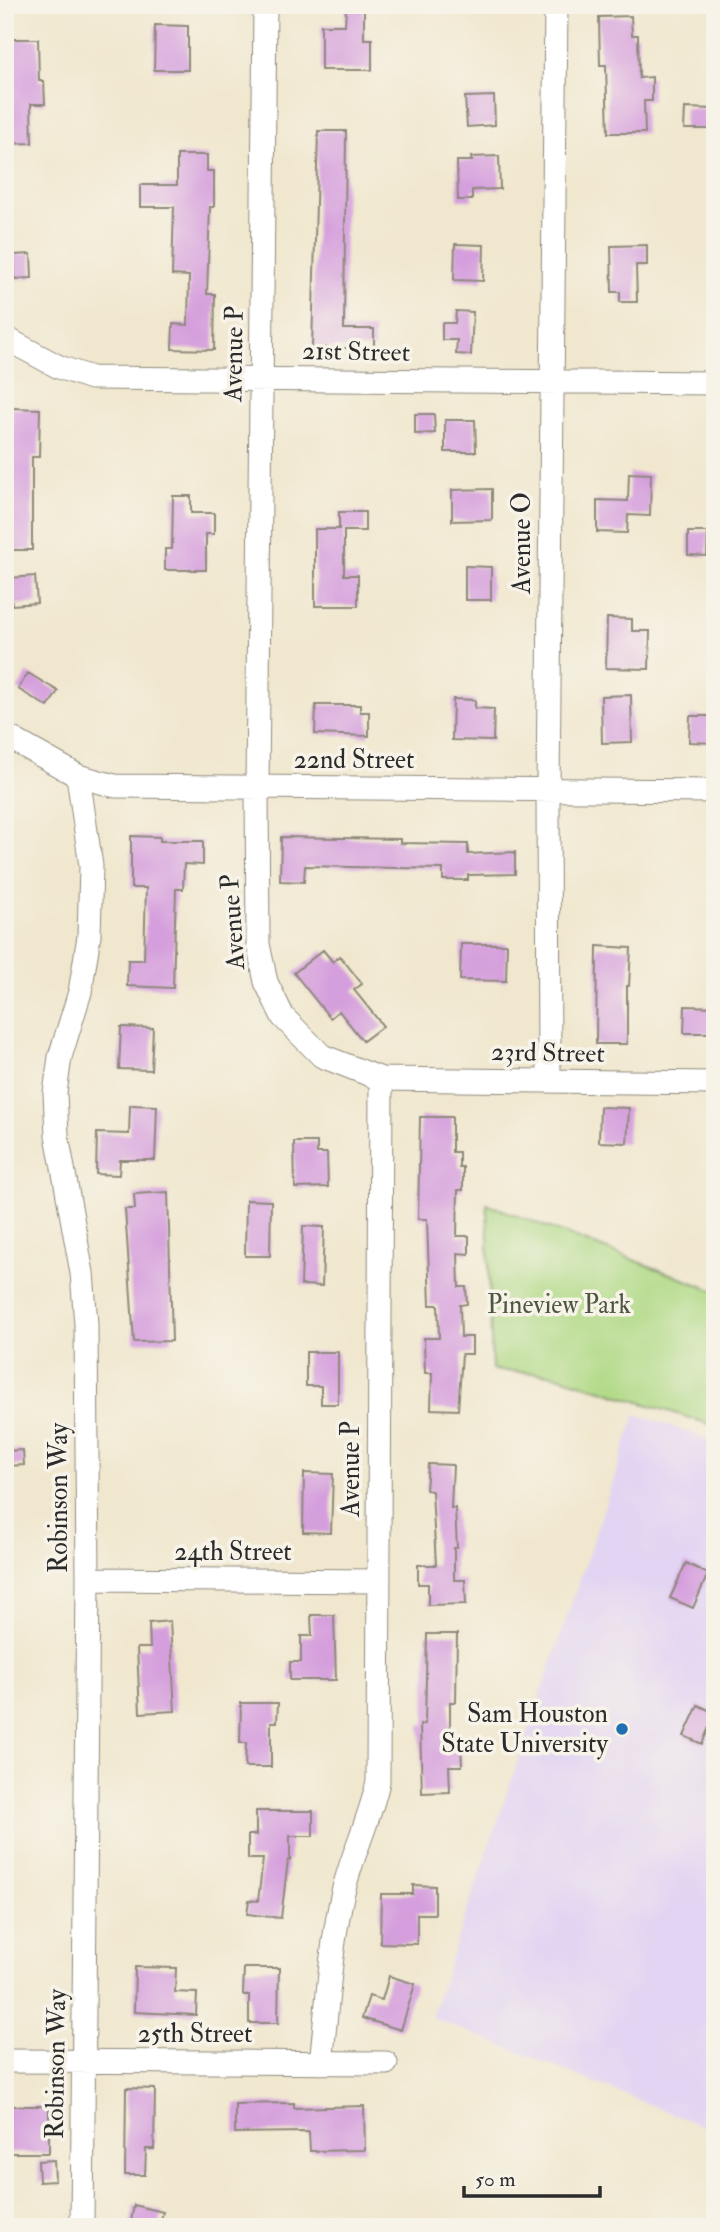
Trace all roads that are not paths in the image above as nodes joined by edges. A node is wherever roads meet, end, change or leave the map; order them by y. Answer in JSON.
{"nodes":[{"id":1,"x":265,"y":5,"type":"edge"},
{"id":2,"x":556,"y":5,"type":"edge"},
{"id":3,"x":5,"y":338,"type":"edge"},
{"id":4,"x":262,"y":379,"type":"junction"},
{"id":5,"x":551,"y":383,"type":"junction"},
{"id":6,"x":715,"y":383,"type":"edge"},
{"id":7,"x":5,"y":735,"type":"edge"},
{"id":8,"x":78,"y":776,"type":"junction"},
{"id":9,"x":257,"y":788,"type":"junction"},
{"id":10,"x":548,"y":789,"type":"junction"},
{"id":11,"x":715,"y":791,"type":"edge"},
{"id":12,"x":380,"y":1079,"type":"junction"},
{"id":13,"x":549,"y":1081,"type":"junction"},
{"id":14,"x":715,"y":1083,"type":"edge"},
{"id":15,"x":88,"y":1579,"type":"junction"},
{"id":16,"x":379,"y":1581,"type":"junction"},
{"id":17,"x":5,"y":2061,"type":"edge"},
{"id":18,"x":84,"y":2062,"type":"junction"},
{"id":19,"x":321,"y":2063,"type":"junction"},
{"id":20,"x":386,"y":2063,"type":"dead end"},
{"id":21,"x":82,"y":2227,"type":"edge"}],
"edges":[{"from":1,"to":4,"type":"street","name":"Avenue P"},
{"from":2,"to":5,"type":"street","name":"Avenue O"},
{"from":3,"to":4,"type":"street","name":"21st Street"},
{"from":4,"to":5,"type":"street","name":"21st Street"},
{"from":4,"to":9,"type":"street","name":"Avenue P"},
{"from":5,"to":6,"type":"street","name":"21st Street"},
{"from":5,"to":10,"type":"street","name":"Avenue O"},
{"from":7,"to":8,"type":"street","name":"22nd Street"},
{"from":8,"to":9,"type":"street","name":"22nd Street"},
{"from":8,"to":15,"type":"street","name":"Robinson Way"},
{"from":9,"to":10,"type":"street","name":"22nd Street"},
{"from":9,"to":12,"type":"street","name":"Avenue P"},
{"from":10,"to":11,"type":"street","name":"22nd Street"},
{"from":10,"to":13,"type":"street","name":"Avenue O"},
{"from":12,"to":13,"type":"street","name":"23rd Street"},
{"from":12,"to":16,"type":"street","name":"Avenue P"},
{"from":13,"to":14,"type":"street","name":"23rd Street"},
{"from":15,"to":16,"type":"street","name":"24th Street"},
{"from":15,"to":18,"type":"street","name":"Robinson Way"},
{"from":16,"to":19,"type":"street","name":"Avenue P"},
{"from":17,"to":18,"type":"street","name":"25th Street"},
{"from":18,"to":19,"type":"street","name":"25th Street"},
{"from":18,"to":21,"type":"street","name":"Robinson Way"},
{"from":19,"to":20,"type":"street","name":"25th Street"}]}
